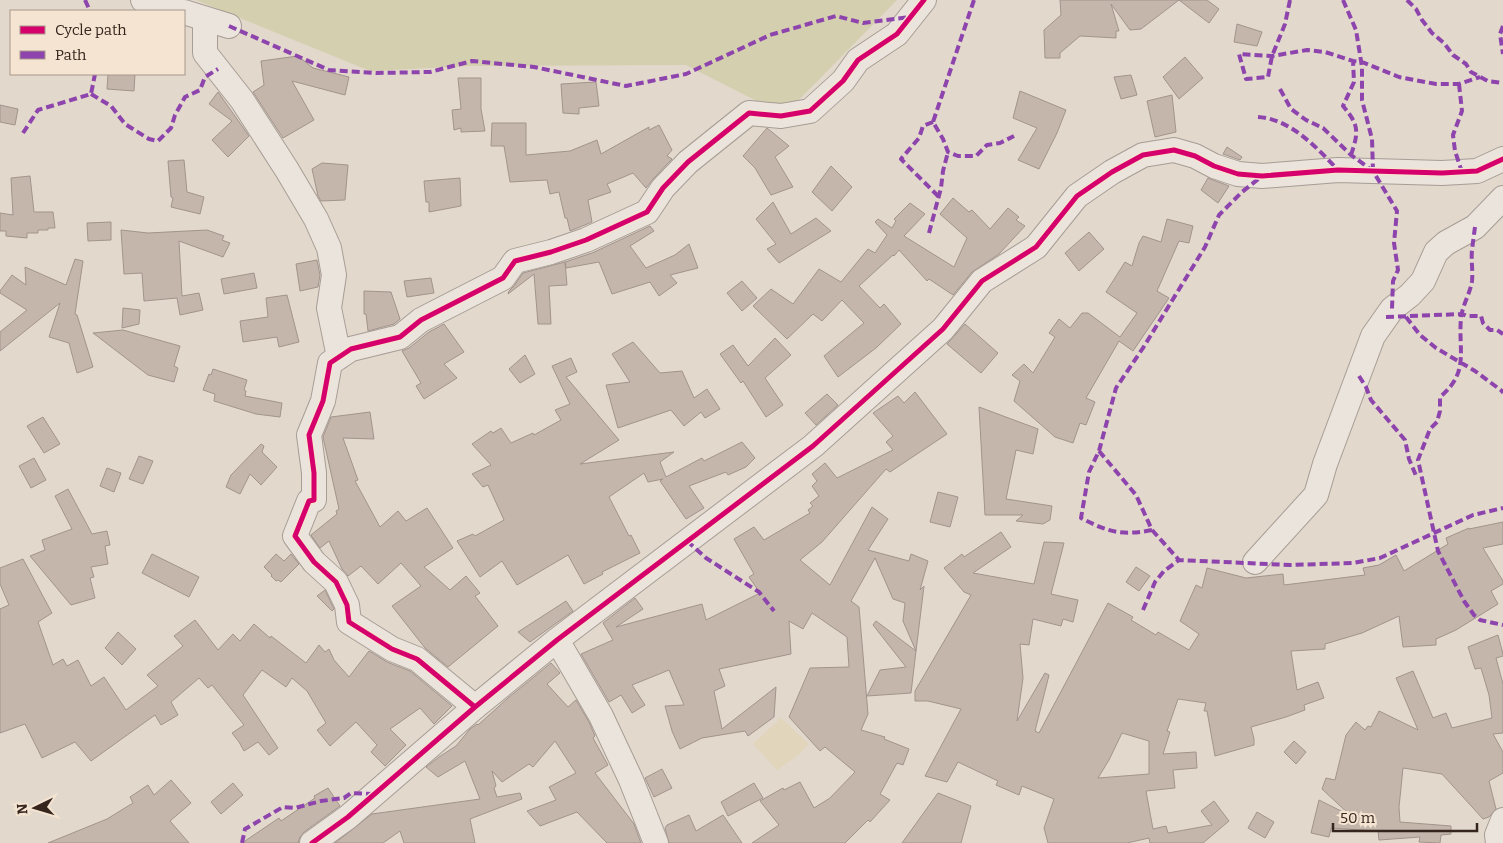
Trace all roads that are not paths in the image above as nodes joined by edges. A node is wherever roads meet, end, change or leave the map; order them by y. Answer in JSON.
{"nodes":[{"id":1,"x":143,"y":0,"type":"edge"},
{"id":2,"x":924,"y":0,"type":"edge"},
{"id":3,"x":177,"y":10,"type":"edge"},
{"id":4,"x":194,"y":16,"type":"edge"},
{"id":5,"x":229,"y":26,"type":"dead end"},
{"id":6,"x":1503,"y":159,"type":"edge"},
{"id":7,"x":1503,"y":198,"type":"edge"},
{"id":8,"x":339,"y":358,"type":"junction"},
{"id":9,"x":1255,"y":562,"type":"dead end"},
{"id":10,"x":557,"y":640,"type":"junction"},
{"id":11,"x":475,"y":707,"type":"junction"},
{"id":12,"x":1503,"y":820,"type":"edge"},
{"id":13,"x":312,"y":843,"type":"edge"},
{"id":14,"x":656,"y":843,"type":"edge"},
{"id":15,"x":1498,"y":843,"type":"edge"}],
"edges":[{"from":1,"to":3,"type":"street"},
{"from":2,"to":8,"type":"street"},
{"from":4,"to":5,"type":"street"},
{"from":4,"to":8,"type":"street"},
{"from":6,"to":10,"type":"street"},
{"from":7,"to":9,"type":"street"},
{"from":8,"to":11,"type":"street"},
{"from":10,"to":11,"type":"street"},
{"from":10,"to":14,"type":"street"},
{"from":11,"to":13,"type":"street"},
{"from":12,"to":15,"type":"street"}]}
